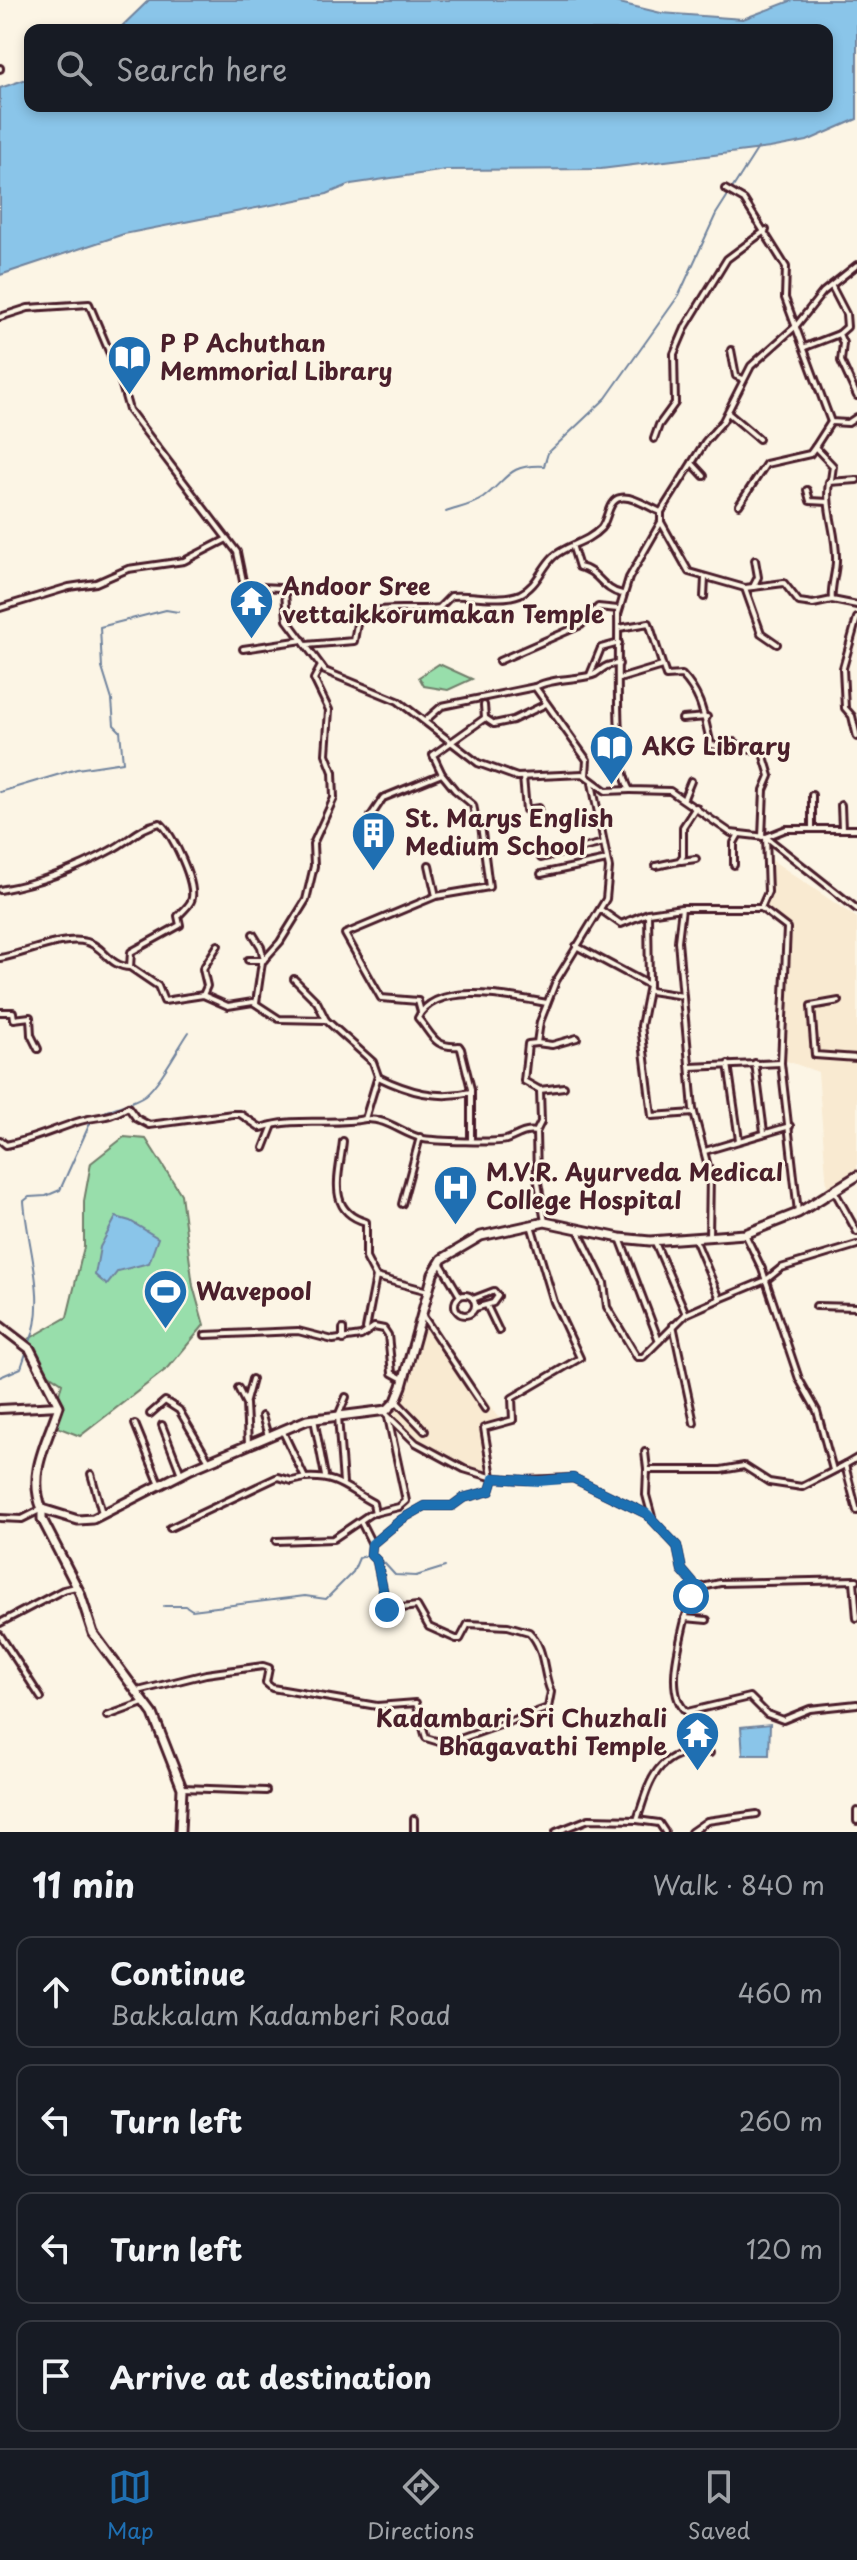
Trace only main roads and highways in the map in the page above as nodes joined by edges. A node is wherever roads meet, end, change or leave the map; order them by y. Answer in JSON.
{"nodes":[{"id":1,"x":857,"y":1176,"type":"edge"},
{"id":2,"x":0,"y":1326,"type":"edge"},
{"id":3,"x":42,"y":1509,"type":"junction"},
{"id":4,"x":180,"y":1832,"type":"edge"}],
"edges":[{"from":1,"to":3,"type":"main road"},
{"from":2,"to":3,"type":"main road"},
{"from":3,"to":4,"type":"main road"}]}
